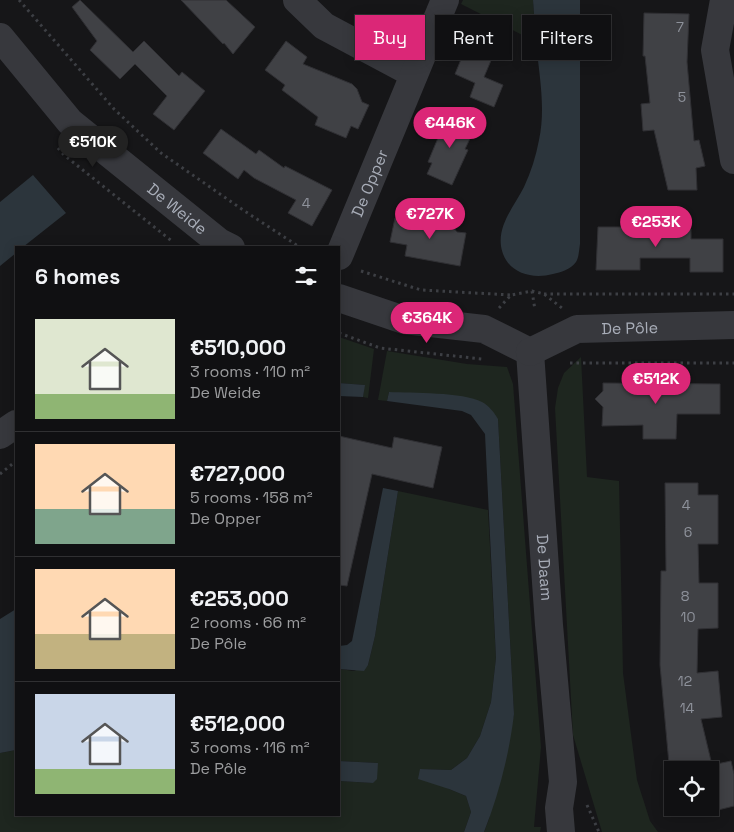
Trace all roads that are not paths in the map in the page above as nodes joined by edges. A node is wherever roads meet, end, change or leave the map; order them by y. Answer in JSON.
{"nodes":[{"id":1,"x":297,"y":0,"type":"edge"},
{"id":2,"x":445,"y":0,"type":"edge"},
{"id":3,"x":724,"y":0,"type":"edge"},
{"id":4,"x":0,"y":37,"type":"edge"},
{"id":5,"x":414,"y":74,"type":"junction"},
{"id":6,"x":734,"y":160,"type":"edge"},
{"id":7,"x":221,"y":246,"type":"edge"},
{"id":8,"x":348,"y":263,"type":"edge"},
{"id":9,"x":340,"y":298,"type":"edge"},
{"id":10,"x":734,"y":325,"type":"edge"},
{"id":11,"x":530,"y":352,"type":"junction"},
{"id":12,"x":15,"y":425,"type":"edge"},
{"id":13,"x":0,"y":435,"type":"edge"},
{"id":14,"x":563,"y":782,"type":"junction"},
{"id":15,"x":561,"y":832,"type":"edge"},
{"id":16,"x":580,"y":832,"type":"edge"}],
"edges":[{"from":1,"to":5,"type":"street"},
{"from":2,"to":5,"type":"street","name":"De Opper"},
{"from":3,"to":6,"type":"street"},
{"from":4,"to":7,"type":"street","name":"De Weide"},
{"from":5,"to":8,"type":"street","name":"De Opper"},
{"from":9,"to":11,"type":"street"},
{"from":10,"to":11,"type":"street","name":"De Pôle"},
{"from":11,"to":14,"type":"street","name":"De Daam"},
{"from":12,"to":13,"type":"street"},
{"from":14,"to":15,"type":"street","name":"De Daam"},
{"from":14,"to":16,"type":"street","name":"De Daam"}]}
